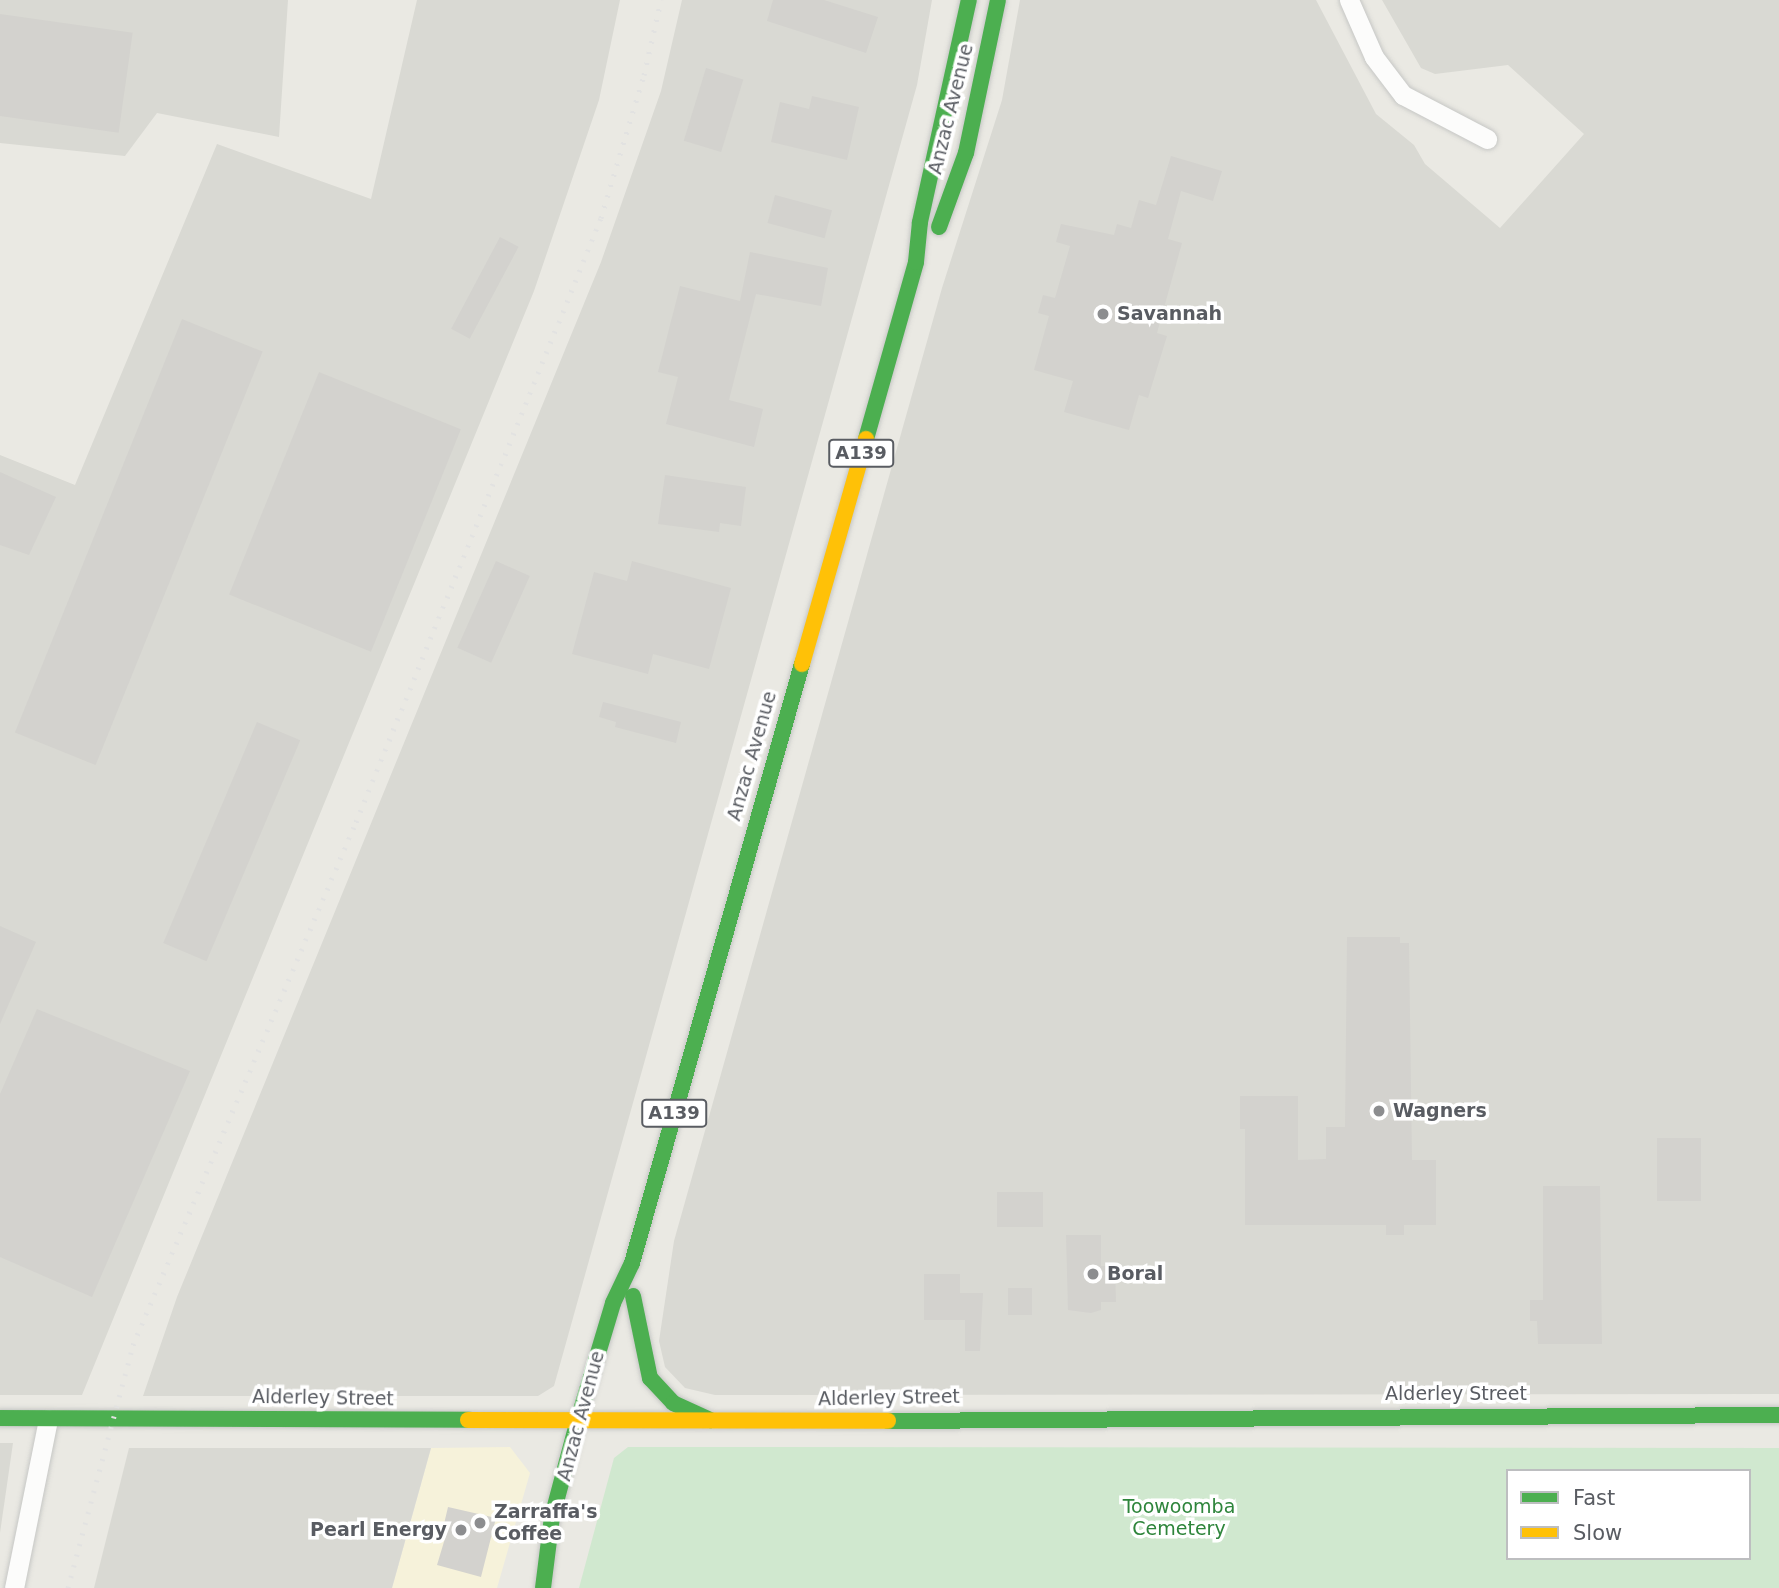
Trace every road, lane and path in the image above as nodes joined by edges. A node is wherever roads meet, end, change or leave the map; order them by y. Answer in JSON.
{"nodes":[{"id":1,"x":969,"y":0,"type":"edge"},
{"id":2,"x":998,"y":0,"type":"edge"},
{"id":3,"x":1349,"y":0,"type":"edge"},
{"id":4,"x":1487,"y":139,"type":"dead end"},
{"id":5,"x":916,"y":262,"type":"junction"},
{"id":6,"x":632,"y":1263,"type":"junction"},
{"id":7,"x":633,"y":1296,"type":"junction"},
{"id":8,"x":623,"y":1343,"type":"dead end"},
{"id":9,"x":608,"y":1399,"type":"dead end"},
{"id":10,"x":1779,"y":1415,"type":"edge"},
{"id":11,"x":0,"y":1418,"type":"edge"},
{"id":12,"x":48,"y":1419,"type":"junction"},
{"id":13,"x":578,"y":1420,"type":"junction"},
{"id":14,"x":710,"y":1420,"type":"junction"},
{"id":15,"x":600,"y":1426,"type":"junction"},
{"id":16,"x":568,"y":1533,"type":"dead end"},
{"id":17,"x":545,"y":1581,"type":"edge"},
{"id":18,"x":14,"y":1588,"type":"edge"}],
"edges":[{"from":1,"to":5,"type":"main road","name":"Anzac Avenue","number":"A139"},
{"from":2,"to":5,"type":"main road","name":"Anzac Avenue","number":"A139"},
{"from":3,"to":4,"type":"street"},
{"from":5,"to":6,"type":"main road","name":"Anzac Avenue","number":"A139"},
{"from":6,"to":7,"type":"main road","name":"Anzac Avenue","number":"A139"},
{"from":6,"to":13,"type":"main road","name":"Anzac Avenue","number":"A139"},
{"from":7,"to":8,"type":"main road","name":"Anzac Avenue","number":"A139"},
{"from":7,"to":14,"type":"main road"},
{"from":9,"to":15,"type":"main road","name":"Anzac Avenue"},
{"from":10,"to":14,"type":"main road","name":"Alderley Street"},
{"from":11,"to":12,"type":"main road","name":"Alderley Street"},
{"from":12,"to":13,"type":"main road","name":"Alderley Street"},
{"from":12,"to":18,"type":"street"},
{"from":13,"to":15,"type":"main road","name":"Alderley Street"},
{"from":13,"to":17,"type":"main road","name":"Anzac Avenue","number":"A139"},
{"from":14,"to":15,"type":"main road","name":"Alderley Street"},
{"from":16,"to":17,"type":"main road","name":"Anzac Avenue","number":"A139"}]}
